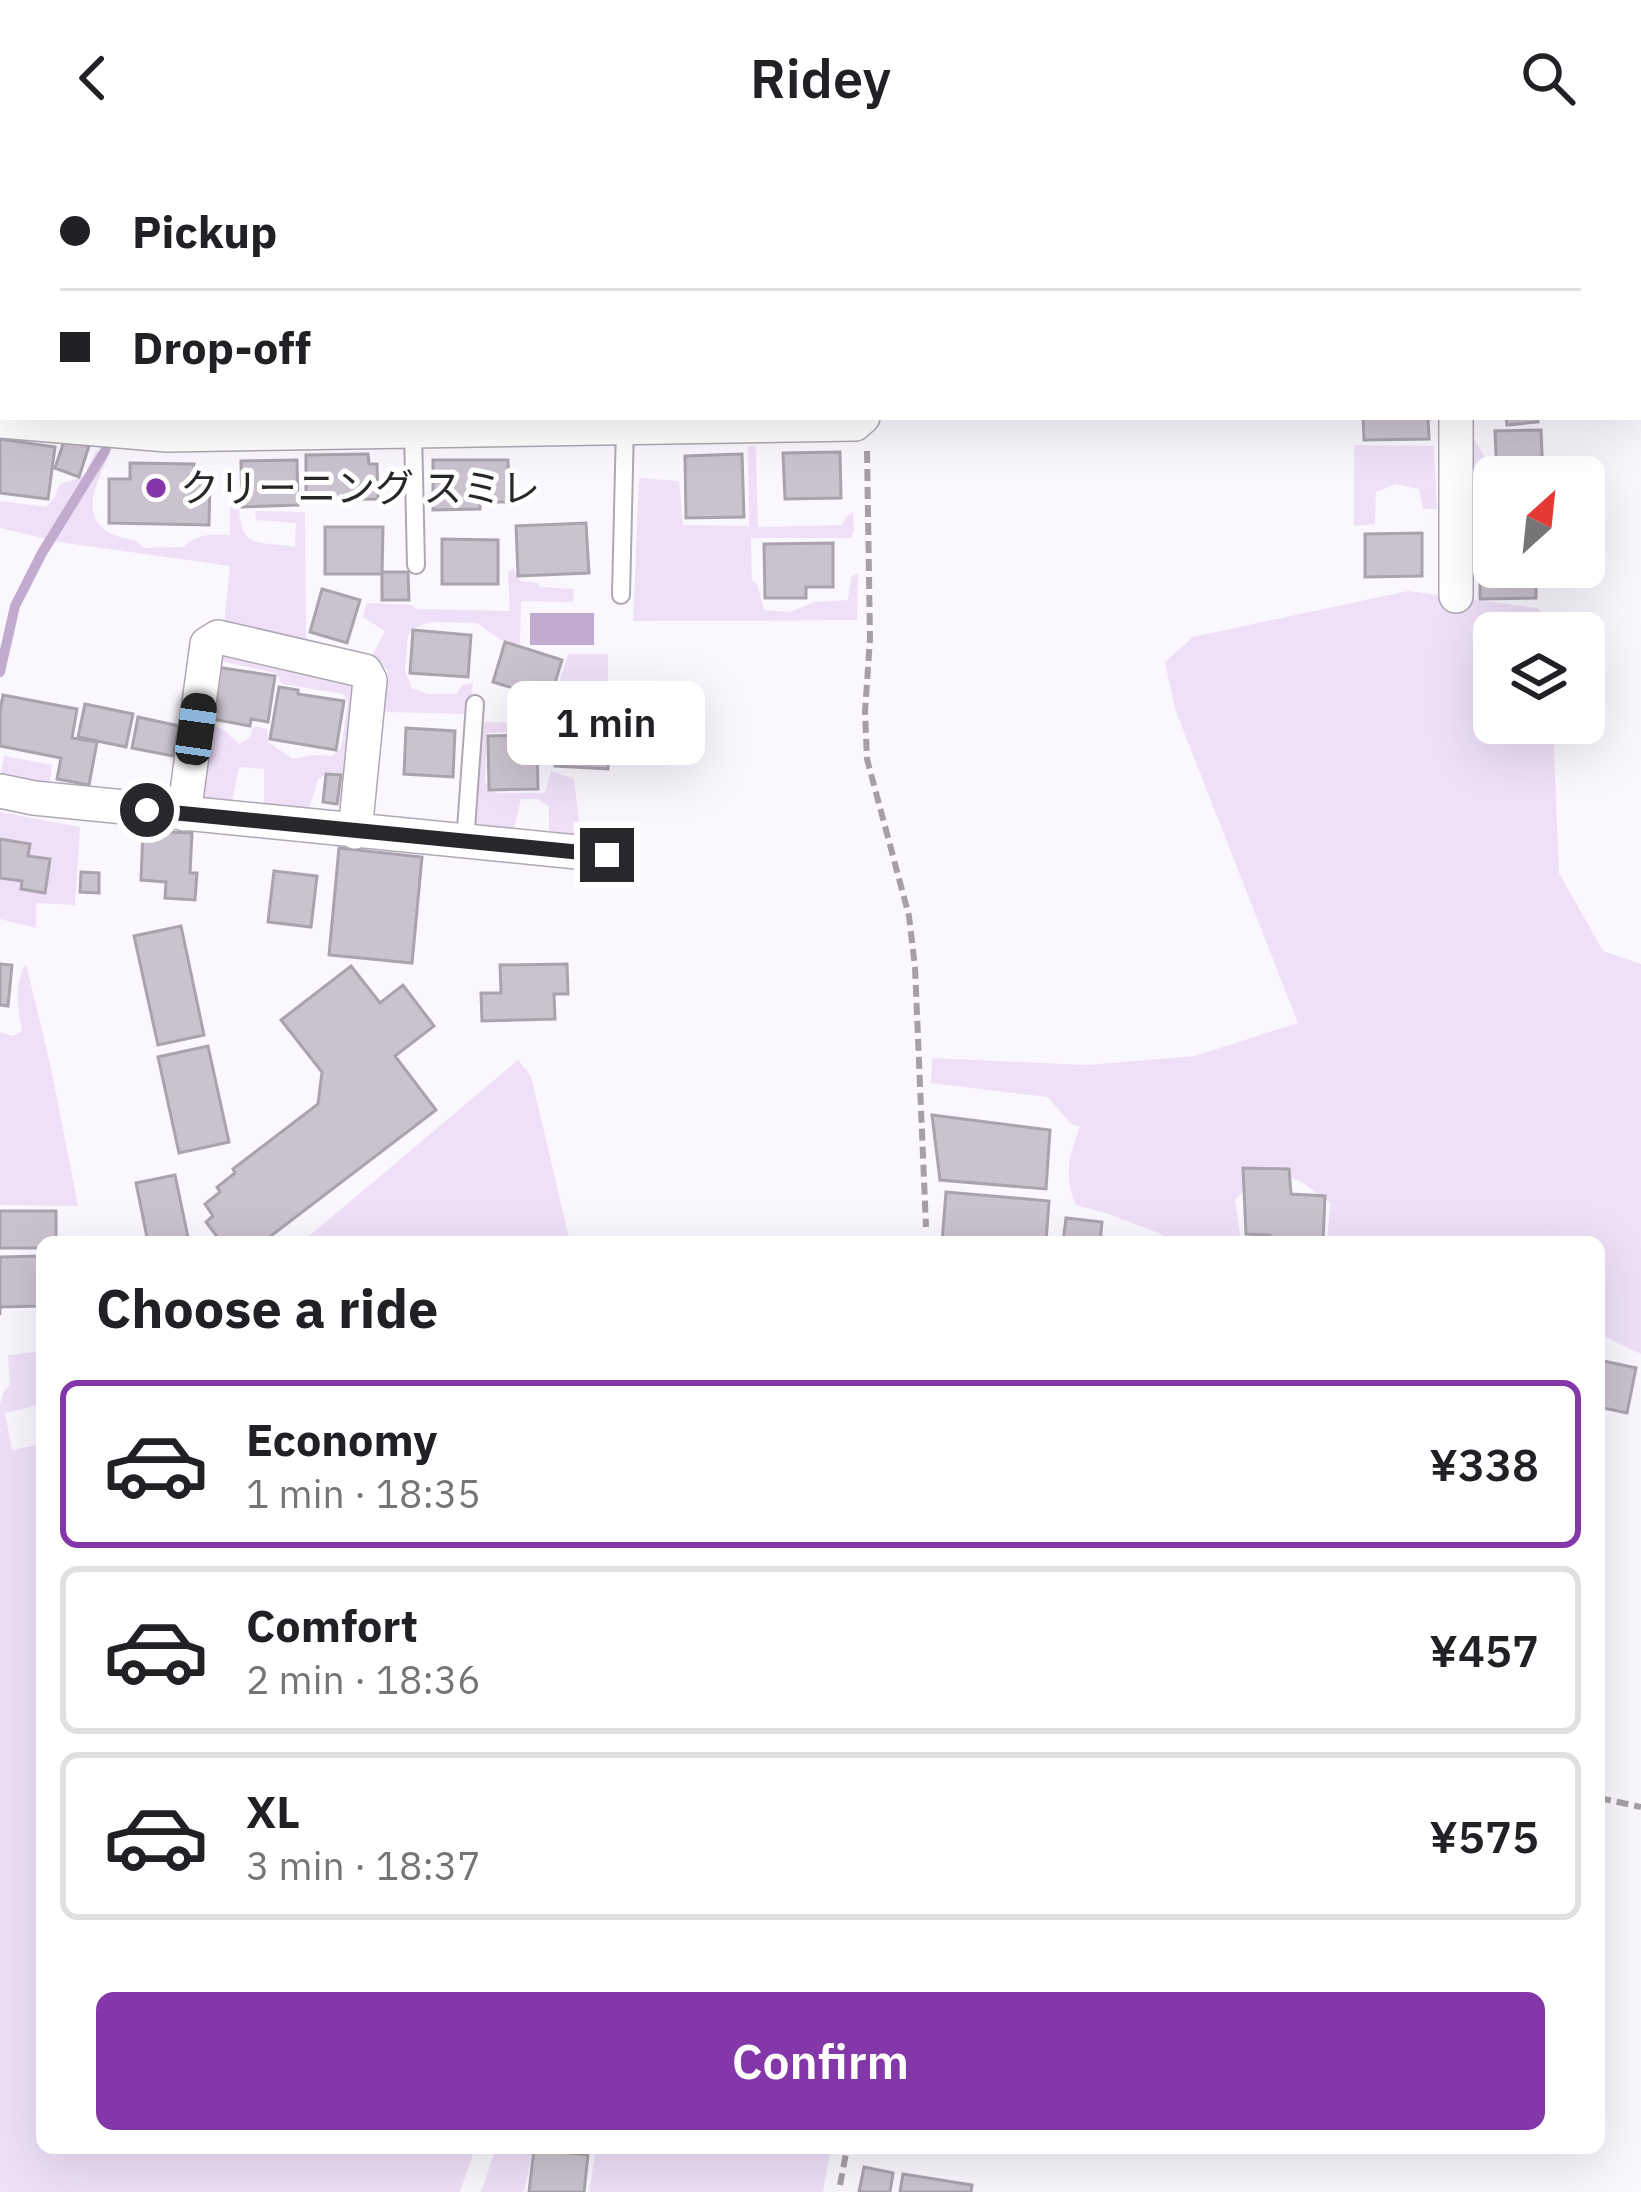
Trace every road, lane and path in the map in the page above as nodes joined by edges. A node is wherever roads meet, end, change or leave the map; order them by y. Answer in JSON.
{"nodes":[{"id":1,"x":1456,"y":420,"type":"edge"},
{"id":2,"x":0,"y":421,"type":"edge"},
{"id":3,"x":420,"y":426,"type":"edge"},
{"id":4,"x":625,"y":428,"type":"junction"},
{"id":5,"x":865,"y":429,"type":"edge"},
{"id":6,"x":416,"y":566,"type":"dead end"},
{"id":7,"x":621,"y":596,"type":"dead end"},
{"id":8,"x":1456,"y":596,"type":"dead end"},
{"id":9,"x":476,"y":704,"type":"dead end"},
{"id":10,"x":0,"y":790,"type":"edge"},
{"id":11,"x":184,"y":814,"type":"junction"},
{"id":12,"x":355,"y":832,"type":"junction"},
{"id":13,"x":465,"y":843,"type":"junction"},
{"id":14,"x":607,"y":855,"type":"dead end"},
{"id":15,"x":926,"y":1227,"type":"dead end"},
{"id":16,"x":1605,"y":1799,"type":"edge"},
{"id":17,"x":1641,"y":1808,"type":"edge"},
{"id":18,"x":847,"y":2154,"type":"edge"},
{"id":19,"x":840,"y":2185,"type":"dead end"}],
"edges":[{"from":1,"to":8,"type":"street"},
{"from":2,"to":3,"type":"street"},
{"from":3,"to":4,"type":"street"},
{"from":3,"to":6,"type":"lane"},
{"from":4,"to":5,"type":"street"},
{"from":4,"to":7,"type":"lane"},
{"from":5,"to":15,"type":"path"},
{"from":9,"to":13,"type":"lane"},
{"from":10,"to":11,"type":"street"},
{"from":11,"to":12,"type":"street"},
{"from":11,"to":12,"type":"street"},
{"from":12,"to":13,"type":"street"},
{"from":13,"to":14,"type":"street"},
{"from":16,"to":17,"type":"path"},
{"from":18,"to":19,"type":"path"}]}
